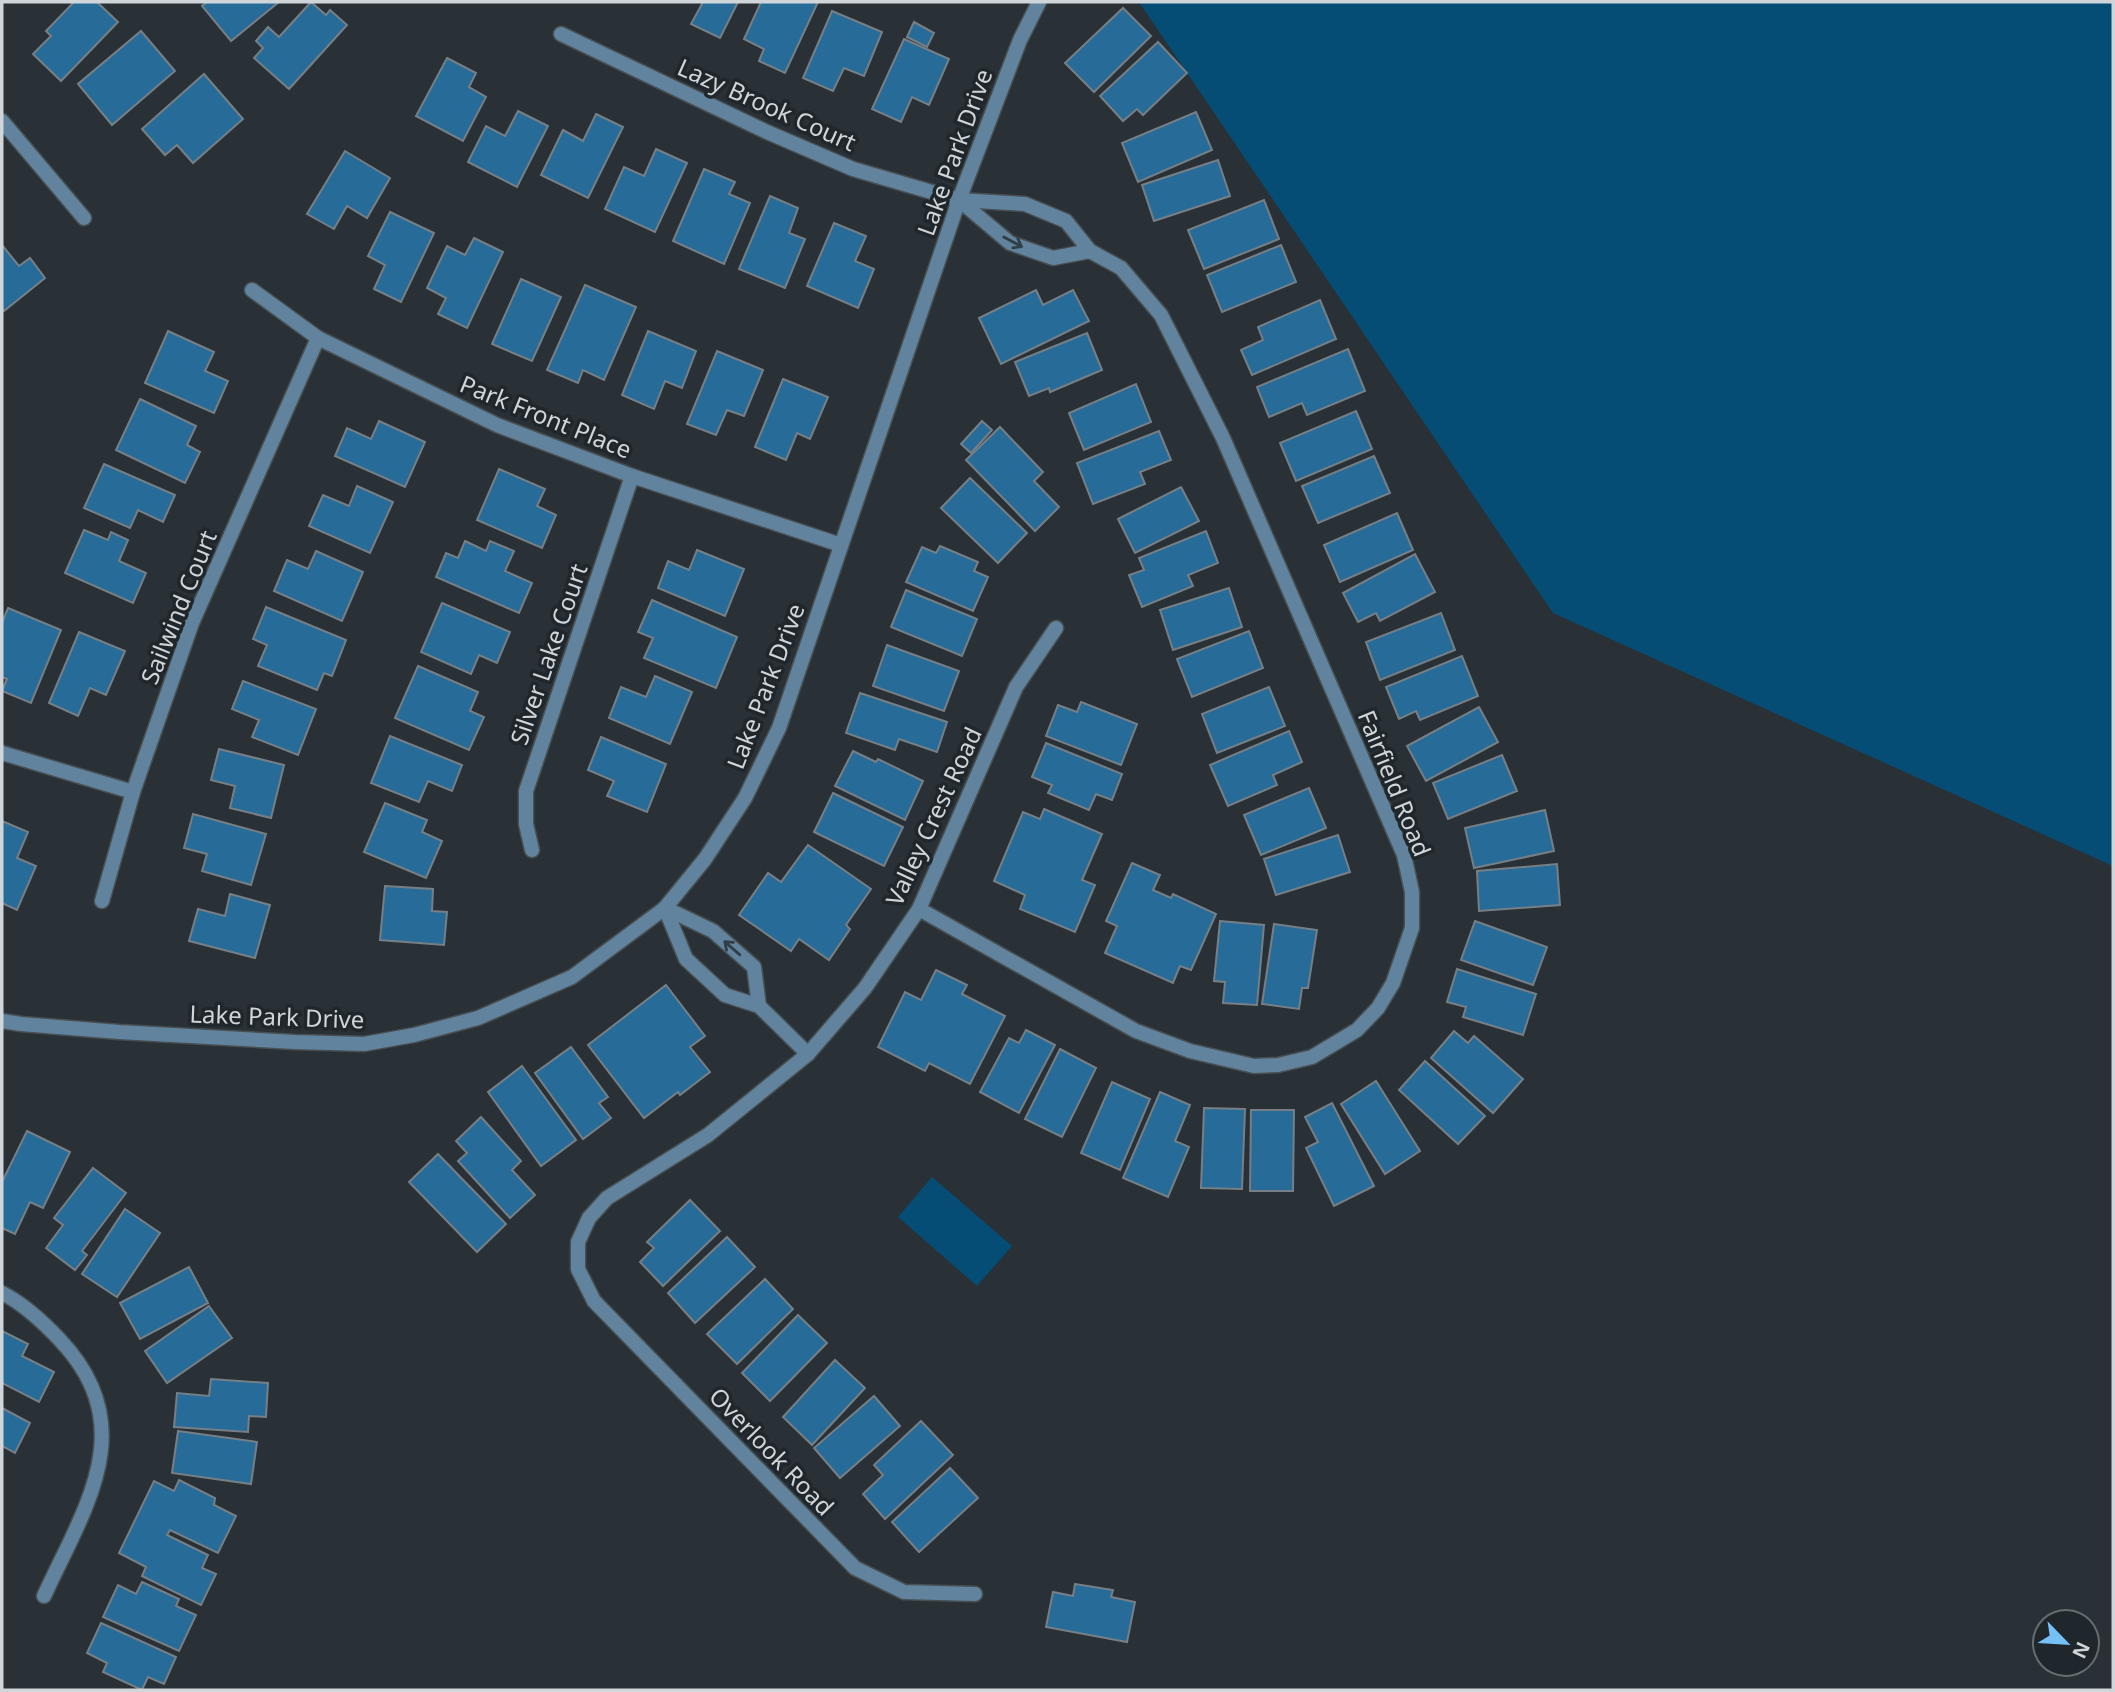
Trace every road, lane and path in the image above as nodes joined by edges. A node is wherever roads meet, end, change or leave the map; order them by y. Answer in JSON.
{"nodes":[{"id":1,"x":1039,"y":2,"type":"edge"},
{"id":2,"x":561,"y":34,"type":"dead end"},
{"id":3,"x":2,"y":121,"type":"edge"},
{"id":4,"x":959,"y":200,"type":"junction"},
{"id":5,"x":84,"y":218,"type":"dead end"},
{"id":6,"x":1090,"y":251,"type":"junction"},
{"id":7,"x":252,"y":290,"type":"dead end"},
{"id":8,"x":318,"y":338,"type":"junction"},
{"id":9,"x":632,"y":476,"type":"junction"},
{"id":10,"x":841,"y":545,"type":"junction"},
{"id":11,"x":1056,"y":628,"type":"dead end"},
{"id":12,"x":2,"y":753,"type":"edge"},
{"id":13,"x":133,"y":792,"type":"junction"},
{"id":14,"x":532,"y":850,"type":"dead end"},
{"id":15,"x":102,"y":901,"type":"dead end"},
{"id":16,"x":665,"y":908,"type":"junction"},
{"id":17,"x":919,"y":909,"type":"junction"},
{"id":18,"x":759,"y":1006,"type":"junction"},
{"id":19,"x":2,"y":1021,"type":"edge"},
{"id":20,"x":808,"y":1054,"type":"junction"},
{"id":21,"x":579,"y":1269,"type":"joint"},
{"id":22,"x":2,"y":1293,"type":"edge"},
{"id":23,"x":975,"y":1594,"type":"dead end"},
{"id":24,"x":44,"y":1596,"type":"dead end"}],
"edges":[{"from":1,"to":4,"type":"street","name":"Lake Park Drive"},
{"from":2,"to":4,"type":"street","name":"Lazy Brook Court"},
{"from":3,"to":5,"type":"street"},
{"from":4,"to":6,"type":"street","name":"Fairfield Road"},
{"from":4,"to":6,"type":"street","one_way":true},
{"from":4,"to":10,"type":"street","name":"Lake Park Drive"},
{"from":6,"to":17,"type":"street","name":"Fairfield Road"},
{"from":7,"to":8,"type":"street","name":"Park Front Place"},
{"from":8,"to":9,"type":"street","name":"Park Front Place"},
{"from":8,"to":13,"type":"street","name":"Sailwind Court"},
{"from":9,"to":10,"type":"street","name":"Park Front Place"},
{"from":9,"to":14,"type":"street","name":"Silver Lake Court"},
{"from":10,"to":16,"type":"street","name":"Lake Park Drive"},
{"from":11,"to":17,"type":"street","name":"Valley Crest Road"},
{"from":12,"to":13,"type":"street"},
{"from":13,"to":15,"type":"street","name":"Sailwind Court"},
{"from":16,"to":18,"type":"street"},
{"from":18,"to":16,"type":"street","one_way":true},
{"from":16,"to":19,"type":"street","name":"Lake Park Drive"},
{"from":17,"to":20,"type":"street","name":"Valley Crest Road"},
{"from":18,"to":20,"type":"street"},
{"from":20,"to":21,"type":"street","name":"Valley Crest Road"},
{"from":21,"to":23,"type":"street","name":"Overlook Road"},
{"from":22,"to":24,"type":"street"}]}
